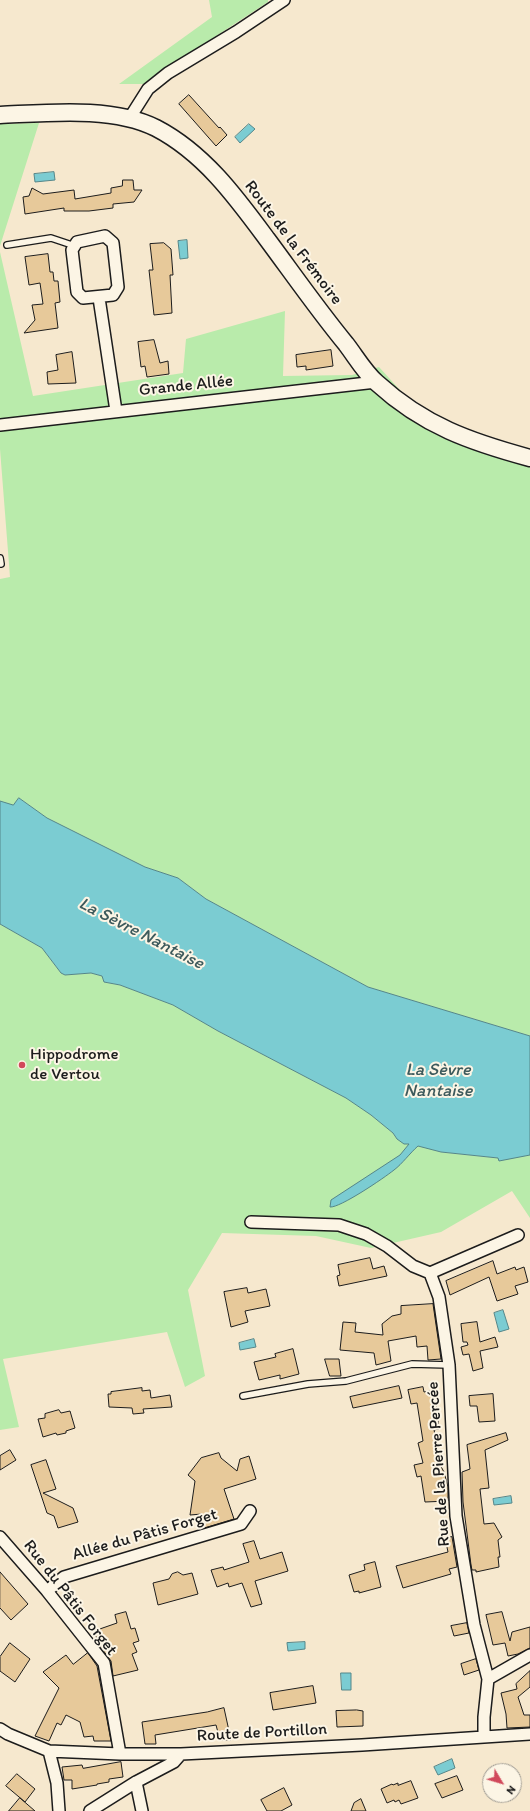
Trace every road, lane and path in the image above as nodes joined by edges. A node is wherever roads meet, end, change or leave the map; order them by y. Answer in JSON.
{"nodes":[{"id":1,"x":284,"y":0,"type":"edge"},
{"id":2,"x":0,"y":115,"type":"edge"},
{"id":3,"x":128,"y":119,"type":"junction"},
{"id":4,"x":7,"y":245,"type":"dead end"},
{"id":5,"x":75,"y":246,"type":"junction"},
{"id":6,"x":99,"y":298,"type":"junction"},
{"id":7,"x":376,"y":382,"type":"junction"},
{"id":8,"x":116,"y":411,"type":"junction"},
{"id":9,"x":0,"y":425,"type":"edge"},
{"id":10,"x":530,"y":458,"type":"edge"},
{"id":11,"x":251,"y":1222,"type":"dead end"},
{"id":12,"x":518,"y":1235,"type":"dead end"},
{"id":13,"x":430,"y":1273,"type":"junction"},
{"id":14,"x":449,"y":1365,"type":"junction"},
{"id":15,"x":243,"y":1396,"type":"dead end"},
{"id":16,"x":250,"y":1511,"type":"dead end"},
{"id":17,"x":0,"y":1537,"type":"edge"},
{"id":18,"x":47,"y":1591,"type":"junction"},
{"id":19,"x":530,"y":1655,"type":"edge"},
{"id":20,"x":488,"y":1679,"type":"junction"},
{"id":21,"x":0,"y":1729,"type":"edge"},
{"id":22,"x":530,"y":1734,"type":"edge"},
{"id":23,"x":484,"y":1736,"type":"junction"},
{"id":24,"x":49,"y":1751,"type":"junction"},
{"id":25,"x":120,"y":1754,"type":"junction"},
{"id":26,"x":181,"y":1754,"type":"junction"},
{"id":27,"x":136,"y":1782,"type":"junction"},
{"id":28,"x":59,"y":1811,"type":"edge"},
{"id":29,"x":90,"y":1811,"type":"edge"},
{"id":30,"x":142,"y":1811,"type":"edge"}],
"edges":[{"from":1,"to":3,"type":"street"},
{"from":2,"to":3,"type":"street","name":"Route de la Frémoire"},
{"from":3,"to":7,"type":"street","name":"Route de la Frémoire"},
{"from":4,"to":5,"type":"lane"},
{"from":5,"to":6,"type":"street"},
{"from":5,"to":6,"type":"street"},
{"from":6,"to":8,"type":"street"},
{"from":7,"to":8,"type":"street","name":"Grande Allée"},
{"from":7,"to":10,"type":"street","name":"Route de la Frémoire"},
{"from":8,"to":9,"type":"street","name":"Grande Allée"},
{"from":11,"to":13,"type":"street"},
{"from":12,"to":13,"type":"street"},
{"from":13,"to":14,"type":"street","name":"Rue de la Pierre Percée"},
{"from":14,"to":15,"type":"lane","name":"Rue de la Pierre Percée"},
{"from":14,"to":20,"type":"street","name":"Rue de la Pierre Percée"},
{"from":16,"to":18,"type":"street","name":"Allée du Pâtis Forget"},
{"from":17,"to":18,"type":"street","name":"Rue du Pâtis Forget"},
{"from":18,"to":25,"type":"street","name":"Rue du Pâtis Forget"},
{"from":19,"to":20,"type":"street"},
{"from":20,"to":23,"type":"street"},
{"from":21,"to":24,"type":"street","name":"Route de Portillon"},
{"from":22,"to":23,"type":"street","name":"Route de Portillon"},
{"from":23,"to":26,"type":"street","name":"Route de Portillon"},
{"from":24,"to":25,"type":"street","name":"Route de Portillon"},
{"from":24,"to":28,"type":"street"},
{"from":25,"to":26,"type":"street","name":"Route de Portillon"},
{"from":26,"to":27,"type":"street"},
{"from":27,"to":29,"type":"street"},
{"from":27,"to":30,"type":"street"}]}
